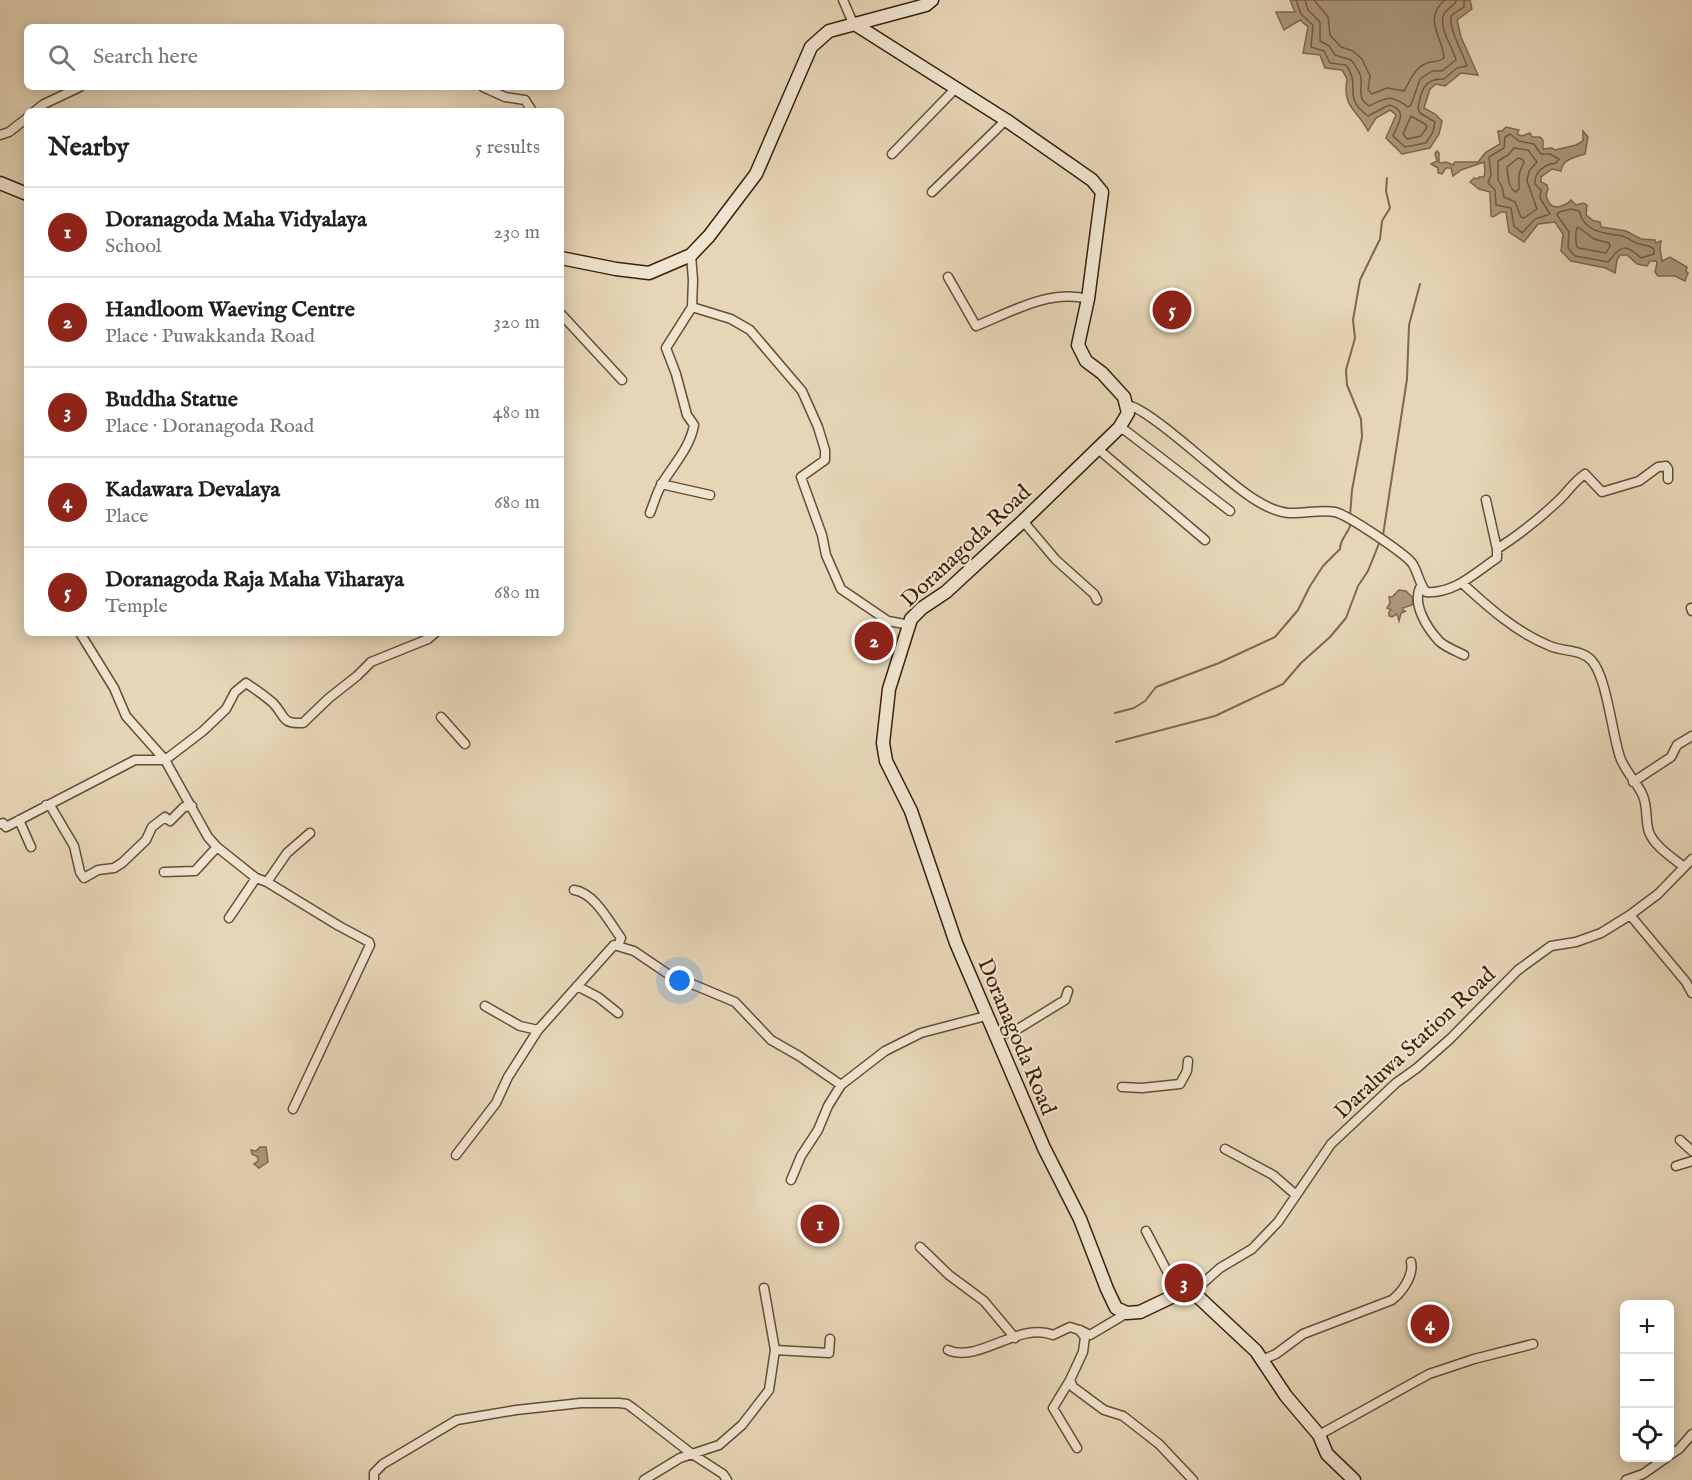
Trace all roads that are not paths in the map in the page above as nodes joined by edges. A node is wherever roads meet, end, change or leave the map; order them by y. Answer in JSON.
{"nodes":[{"id":1,"x":843,"y":0,"type":"edge"},
{"id":2,"x":932,"y":0,"type":"edge"},
{"id":3,"x":853,"y":23,"type":"junction"},
{"id":4,"x":956,"y":88,"type":"junction"},
{"id":5,"x":74,"y":90,"type":"edge"},
{"id":6,"x":490,"y":90,"type":"edge"},
{"id":7,"x":39,"y":108,"type":"edge"},
{"id":8,"x":530,"y":108,"type":"edge"},
{"id":9,"x":24,"y":120,"type":"edge"},
{"id":10,"x":1006,"y":120,"type":"junction"},
{"id":11,"x":0,"y":135,"type":"edge"},
{"id":12,"x":892,"y":154,"type":"dead end"},
{"id":13,"x":0,"y":183,"type":"edge"},
{"id":14,"x":932,"y":192,"type":"dead end"},
{"id":15,"x":24,"y":194,"type":"edge"},
{"id":16,"x":691,"y":255,"type":"junction"},
{"id":17,"x":564,"y":259,"type":"edge"},
{"id":18,"x":948,"y":278,"type":"dead end"},
{"id":19,"x":1088,"y":299,"type":"junction"},
{"id":20,"x":692,"y":307,"type":"junction"},
{"id":21,"x":564,"y":317,"type":"edge"},
{"id":22,"x":622,"y":380,"type":"dead end"},
{"id":23,"x":1126,"y":405,"type":"junction"},
{"id":24,"x":1119,"y":428,"type":"junction"},
{"id":25,"x":1098,"y":449,"type":"junction"},
{"id":26,"x":1668,"y":479,"type":"dead end"},
{"id":27,"x":661,"y":484,"type":"junction"},
{"id":28,"x":710,"y":495,"type":"dead end"},
{"id":29,"x":1486,"y":500,"type":"dead end"},
{"id":30,"x":1230,"y":511,"type":"dead end"},
{"id":31,"x":650,"y":513,"type":"dead end"},
{"id":32,"x":1023,"y":521,"type":"junction"},
{"id":33,"x":1205,"y":540,"type":"dead end"},
{"id":34,"x":1497,"y":549,"type":"junction"},
{"id":35,"x":1462,"y":583,"type":"junction"},
{"id":36,"x":1421,"y":586,"type":"junction"},
{"id":37,"x":1098,"y":600,"type":"dead end"},
{"id":38,"x":910,"y":625,"type":"junction"},
{"id":39,"x":82,"y":636,"type":"edge"},
{"id":40,"x":432,"y":636,"type":"edge"},
{"id":41,"x":1464,"y":655,"type":"dead end"},
{"id":42,"x":441,"y":717,"type":"dead end"},
{"id":43,"x":1692,"y":736,"type":"edge"},
{"id":44,"x":465,"y":744,"type":"dead end"},
{"id":45,"x":165,"y":760,"type":"junction"},
{"id":46,"x":1633,"y":782,"type":"junction"},
{"id":47,"x":46,"y":805,"type":"junction"},
{"id":48,"x":192,"y":807,"type":"junction"},
{"id":49,"x":19,"y":820,"type":"junction"},
{"id":50,"x":0,"y":824,"type":"edge"},
{"id":51,"x":310,"y":833,"type":"dead end"},
{"id":52,"x":31,"y":847,"type":"dead end"},
{"id":53,"x":217,"y":848,"type":"junction"},
{"id":54,"x":1692,"y":859,"type":"edge"},
{"id":55,"x":1684,"y":867,"type":"junction"},
{"id":56,"x":164,"y":872,"type":"dead end"},
{"id":57,"x":256,"y":878,"type":"junction"},
{"id":58,"x":267,"y":882,"type":"junction"},
{"id":59,"x":574,"y":890,"type":"dead end"},
{"id":60,"x":1630,"y":915,"type":"junction"},
{"id":61,"x":229,"y":918,"type":"dead end"},
{"id":62,"x":618,"y":946,"type":"junction"},
{"id":63,"x":577,"y":986,"type":"junction"},
{"id":64,"x":1068,"y":991,"type":"dead end"},
{"id":65,"x":1692,"y":993,"type":"edge"},
{"id":66,"x":484,"y":1006,"type":"dead end"},
{"id":67,"x":618,"y":1013,"type":"dead end"},
{"id":68,"x":986,"y":1016,"type":"junction"},
{"id":69,"x":538,"y":1030,"type":"junction"},
{"id":70,"x":995,"y":1035,"type":"junction"},
{"id":71,"x":1188,"y":1061,"type":"dead end"},
{"id":72,"x":841,"y":1085,"type":"junction"},
{"id":73,"x":1122,"y":1087,"type":"dead end"},
{"id":74,"x":293,"y":1109,"type":"dead end"},
{"id":75,"x":1680,"y":1140,"type":"dead end"},
{"id":76,"x":1225,"y":1149,"type":"dead end"},
{"id":77,"x":1692,"y":1151,"type":"edge"},
{"id":78,"x":456,"y":1155,"type":"dead end"},
{"id":79,"x":1692,"y":1161,"type":"edge"},
{"id":80,"x":1676,"y":1166,"type":"dead end"},
{"id":81,"x":791,"y":1180,"type":"dead end"},
{"id":82,"x":1296,"y":1195,"type":"junction"},
{"id":83,"x":1146,"y":1231,"type":"dead end"},
{"id":84,"x":920,"y":1247,"type":"dead end"},
{"id":85,"x":1412,"y":1262,"type":"dead end"},
{"id":86,"x":764,"y":1288,"type":"dead end"},
{"id":87,"x":1193,"y":1292,"type":"junction"},
{"id":88,"x":1175,"y":1295,"type":"junction"},
{"id":89,"x":1127,"y":1313,"type":"junction"},
{"id":90,"x":1079,"y":1330,"type":"junction"},
{"id":91,"x":1015,"y":1338,"type":"junction"},
{"id":92,"x":830,"y":1339,"type":"dead end"},
{"id":93,"x":1533,"y":1344,"type":"dead end"},
{"id":94,"x":775,"y":1350,"type":"junction"},
{"id":95,"x":948,"y":1350,"type":"dead end"},
{"id":96,"x":1262,"y":1359,"type":"junction"},
{"id":97,"x":1070,"y":1380,"type":"junction"},
{"id":98,"x":1692,"y":1434,"type":"edge"},
{"id":99,"x":1319,"y":1435,"type":"junction"},
{"id":100,"x":1077,"y":1448,"type":"dead end"},
{"id":101,"x":1674,"y":1452,"type":"edge"},
{"id":102,"x":692,"y":1454,"type":"junction"},
{"id":103,"x":1660,"y":1462,"type":"edge"},
{"id":104,"x":374,"y":1480,"type":"edge"},
{"id":105,"x":644,"y":1480,"type":"edge"},
{"id":106,"x":728,"y":1480,"type":"edge"},
{"id":107,"x":1193,"y":1480,"type":"edge"},
{"id":108,"x":1354,"y":1480,"type":"edge"},
{"id":109,"x":1626,"y":1480,"type":"edge"}],
"edges":[{"from":1,"to":3,"type":"street"},
{"from":2,"to":3,"type":"street"},
{"from":3,"to":4,"type":"street"},
{"from":3,"to":16,"type":"street"},
{"from":4,"to":10,"type":"street"},
{"from":4,"to":12,"type":"street"},
{"from":5,"to":7,"type":"street"},
{"from":6,"to":8,"type":"street"},
{"from":9,"to":11,"type":"street"},
{"from":10,"to":14,"type":"street"},
{"from":10,"to":19,"type":"street"},
{"from":13,"to":15,"type":"street"},
{"from":16,"to":17,"type":"street"},
{"from":16,"to":20,"type":"street"},
{"from":18,"to":19,"type":"street"},
{"from":19,"to":23,"type":"street"},
{"from":20,"to":27,"type":"street"},
{"from":20,"to":38,"type":"street"},
{"from":21,"to":22,"type":"street"},
{"from":23,"to":24,"type":"street","name":"Doranagoda Road"},
{"from":23,"to":36,"type":"street"},
{"from":24,"to":25,"type":"street","name":"Doranagoda Road"},
{"from":24,"to":30,"type":"street"},
{"from":25,"to":32,"type":"street","name":"Doranagoda Road"},
{"from":25,"to":33,"type":"street"},
{"from":26,"to":34,"type":"street"},
{"from":27,"to":28,"type":"street"},
{"from":27,"to":31,"type":"street"},
{"from":29,"to":34,"type":"street"},
{"from":32,"to":37,"type":"street"},
{"from":32,"to":38,"type":"street","name":"Doranagoda Road"},
{"from":34,"to":35,"type":"street"},
{"from":35,"to":36,"type":"street"},
{"from":35,"to":46,"type":"street"},
{"from":36,"to":41,"type":"street"},
{"from":38,"to":68,"type":"street","name":"Doranagoda Road"},
{"from":39,"to":45,"type":"street"},
{"from":40,"to":45,"type":"street"},
{"from":42,"to":44,"type":"street"},
{"from":43,"to":46,"type":"street"},
{"from":45,"to":47,"type":"street"},
{"from":45,"to":48,"type":"street"},
{"from":46,"to":55,"type":"street"},
{"from":47,"to":48,"type":"street"},
{"from":47,"to":49,"type":"street"},
{"from":48,"to":53,"type":"street"},
{"from":49,"to":50,"type":"street"},
{"from":49,"to":52,"type":"street"},
{"from":51,"to":58,"type":"street"},
{"from":53,"to":56,"type":"street"},
{"from":53,"to":57,"type":"street"},
{"from":54,"to":55,"type":"street","name":"Daraluwa Station Road"},
{"from":55,"to":60,"type":"street","name":"Daraluwa Station Road"},
{"from":57,"to":58,"type":"street"},
{"from":57,"to":61,"type":"street"},
{"from":58,"to":74,"type":"street"},
{"from":59,"to":62,"type":"street"},
{"from":60,"to":65,"type":"street"},
{"from":60,"to":82,"type":"street","name":"Daraluwa Station Road"},
{"from":62,"to":63,"type":"street"},
{"from":62,"to":72,"type":"street"},
{"from":63,"to":67,"type":"street"},
{"from":63,"to":69,"type":"street"},
{"from":64,"to":70,"type":"street"},
{"from":66,"to":69,"type":"street"},
{"from":68,"to":70,"type":"street","name":"Doranagoda Road"},
{"from":68,"to":72,"type":"street"},
{"from":69,"to":78,"type":"street"},
{"from":70,"to":89,"type":"street","name":"Doranagoda Road"},
{"from":71,"to":73,"type":"street"},
{"from":72,"to":81,"type":"street"},
{"from":75,"to":77,"type":"street"},
{"from":76,"to":82,"type":"street"},
{"from":79,"to":80,"type":"street"},
{"from":82,"to":87,"type":"street","name":"Daraluwa Station Road"},
{"from":83,"to":88,"type":"street"},
{"from":84,"to":91,"type":"street"},
{"from":85,"to":96,"type":"street"},
{"from":86,"to":94,"type":"street"},
{"from":87,"to":88,"type":"street"},
{"from":87,"to":96,"type":"street"},
{"from":88,"to":89,"type":"street"},
{"from":89,"to":90,"type":"street"},
{"from":90,"to":91,"type":"street"},
{"from":90,"to":97,"type":"street"},
{"from":91,"to":95,"type":"street"},
{"from":92,"to":94,"type":"street"},
{"from":93,"to":99,"type":"street"},
{"from":94,"to":102,"type":"street"},
{"from":96,"to":99,"type":"street"},
{"from":97,"to":100,"type":"street"},
{"from":97,"to":107,"type":"street"},
{"from":98,"to":101,"type":"street"},
{"from":99,"to":108,"type":"street"},
{"from":102,"to":104,"type":"street"},
{"from":102,"to":105,"type":"street"},
{"from":102,"to":106,"type":"street"},
{"from":103,"to":109,"type":"street"}]}
